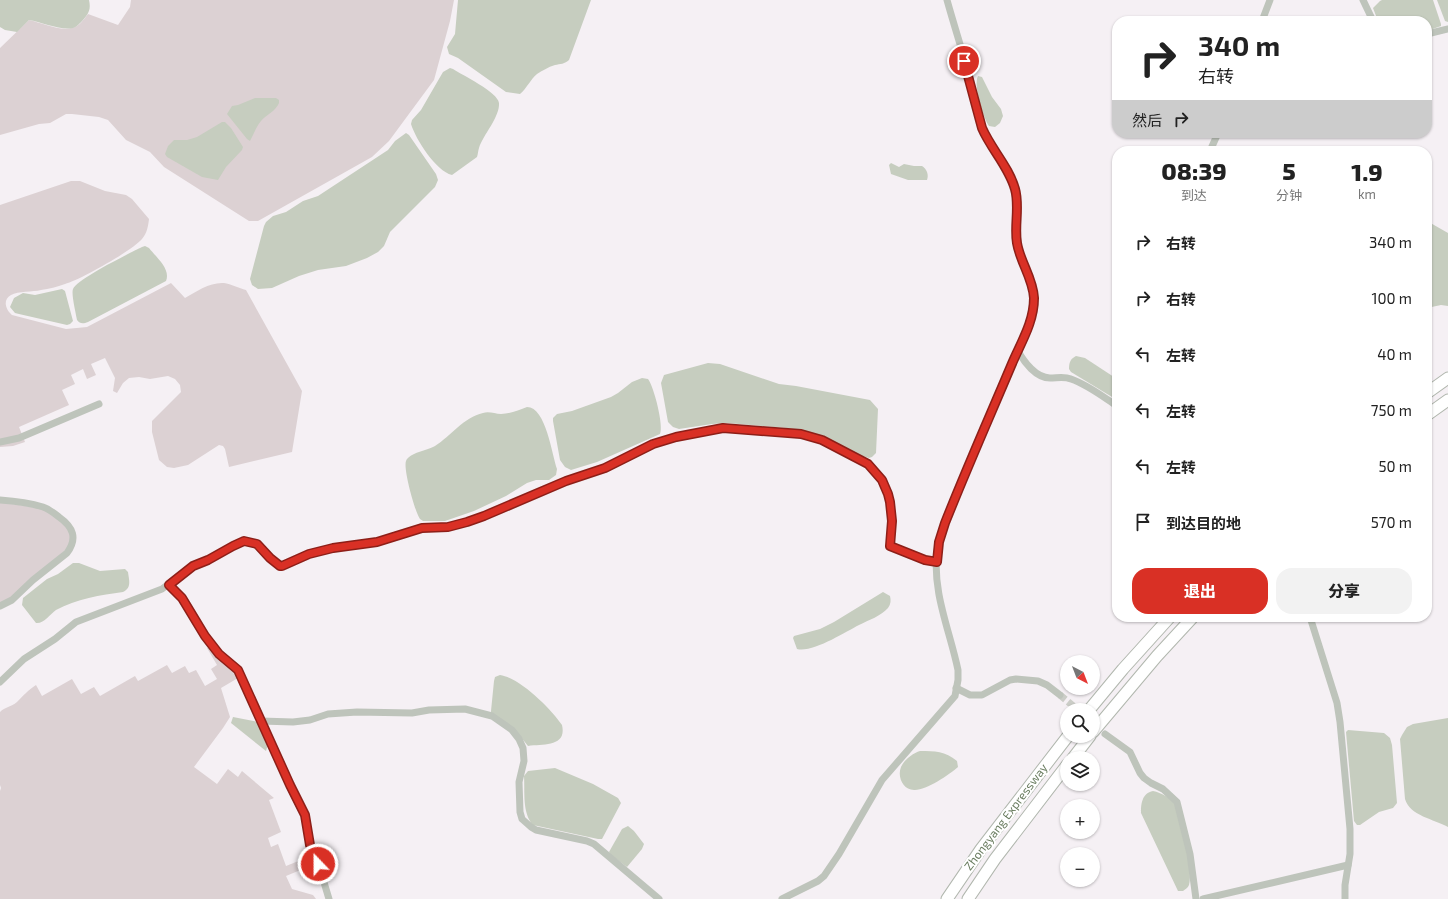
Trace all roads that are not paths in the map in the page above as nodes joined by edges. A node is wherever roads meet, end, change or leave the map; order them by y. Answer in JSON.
{"nodes":[{"id":1,"x":947,"y":0,"type":"edge"},
{"id":2,"x":1270,"y":0,"type":"edge"},
{"id":3,"x":1363,"y":0,"type":"edge"},
{"id":4,"x":1264,"y":16,"type":"edge"},
{"id":5,"x":1371,"y":16,"type":"edge"},
{"id":6,"x":1448,"y":29,"type":"edge"},
{"id":7,"x":1432,"y":33,"type":"edge"},
{"id":8,"x":1018,"y":351,"type":"junction"},
{"id":9,"x":1448,"y":378,"type":"edge"},
{"id":10,"x":1432,"y":389,"type":"edge"},
{"id":11,"x":1448,"y":400,"type":"edge"},
{"id":12,"x":1112,"y":403,"type":"edge"},
{"id":13,"x":99,"y":404,"type":"dead end"},
{"id":14,"x":1432,"y":411,"type":"edge"},
{"id":15,"x":0,"y":442,"type":"edge"},
{"id":16,"x":0,"y":500,"type":"edge"},
{"id":17,"x":937,"y":562,"type":"junction"},
{"id":18,"x":169,"y":585,"type":"junction"},
{"id":19,"x":0,"y":606,"type":"edge"},
{"id":20,"x":1165,"y":622,"type":"edge"},
{"id":21,"x":1189,"y":622,"type":"edge"},
{"id":22,"x":1312,"y":622,"type":"edge"},
{"id":23,"x":0,"y":682,"type":"edge"},
{"id":24,"x":956,"y":688,"type":"junction"},
{"id":25,"x":1060,"y":695,"type":"tunnel mouth"},
{"id":26,"x":1095,"y":703,"type":"edge"},
{"id":27,"x":261,"y":721,"type":"junction"},
{"id":28,"x":1100,"y":724,"type":"edge"},
{"id":29,"x":1105,"y":734,"type":"dead end"},
{"id":30,"x":1063,"y":743,"type":"edge"},
{"id":31,"x":1085,"y":743,"type":"edge"},
{"id":32,"x":1078,"y":751,"type":"edge"},
{"id":33,"x":1060,"y":774,"type":"edge"},
{"id":34,"x":1348,"y":865,"type":"junction"},
{"id":35,"x":329,"y":899,"type":"edge"},
{"id":36,"x":658,"y":899,"type":"edge"},
{"id":37,"x":782,"y":899,"type":"edge"},
{"id":38,"x":947,"y":899,"type":"edge"},
{"id":39,"x":968,"y":899,"type":"edge"},
{"id":40,"x":1196,"y":899,"type":"edge"},
{"id":41,"x":1203,"y":899,"type":"edge"},
{"id":42,"x":1345,"y":899,"type":"edge"}],
"edges":[{"from":1,"to":8,"type":"street"},
{"from":2,"to":4,"type":"street"},
{"from":3,"to":5,"type":"street"},
{"from":6,"to":7,"type":"street"},
{"from":8,"to":12,"type":"street"},
{"from":8,"to":17,"type":"street"},
{"from":9,"to":10,"type":"highway"},
{"from":11,"to":14,"type":"highway"},
{"from":13,"to":15,"type":"street"},
{"from":16,"to":19,"type":"street"},
{"from":17,"to":18,"type":"street"},
{"from":17,"to":24,"type":"street"},
{"from":18,"to":23,"type":"street"},
{"from":18,"to":27,"type":"street"},
{"from":20,"to":26,"type":"highway"},
{"from":21,"to":28,"type":"highway"},
{"from":22,"to":34,"type":"street"},
{"from":24,"to":25,"type":"street"},
{"from":24,"to":37,"type":"street"},
{"from":27,"to":35,"type":"street"},
{"from":27,"to":36,"type":"street"},
{"from":29,"to":40,"type":"street"},
{"from":30,"to":38,"type":"highway","name":"Zhongyang Expressway"},
{"from":31,"to":32,"type":"highway"},
{"from":33,"to":39,"type":"highway","name":"Zhongyang Expressway"},
{"from":34,"to":41,"type":"street"},
{"from":34,"to":42,"type":"street"}]}
